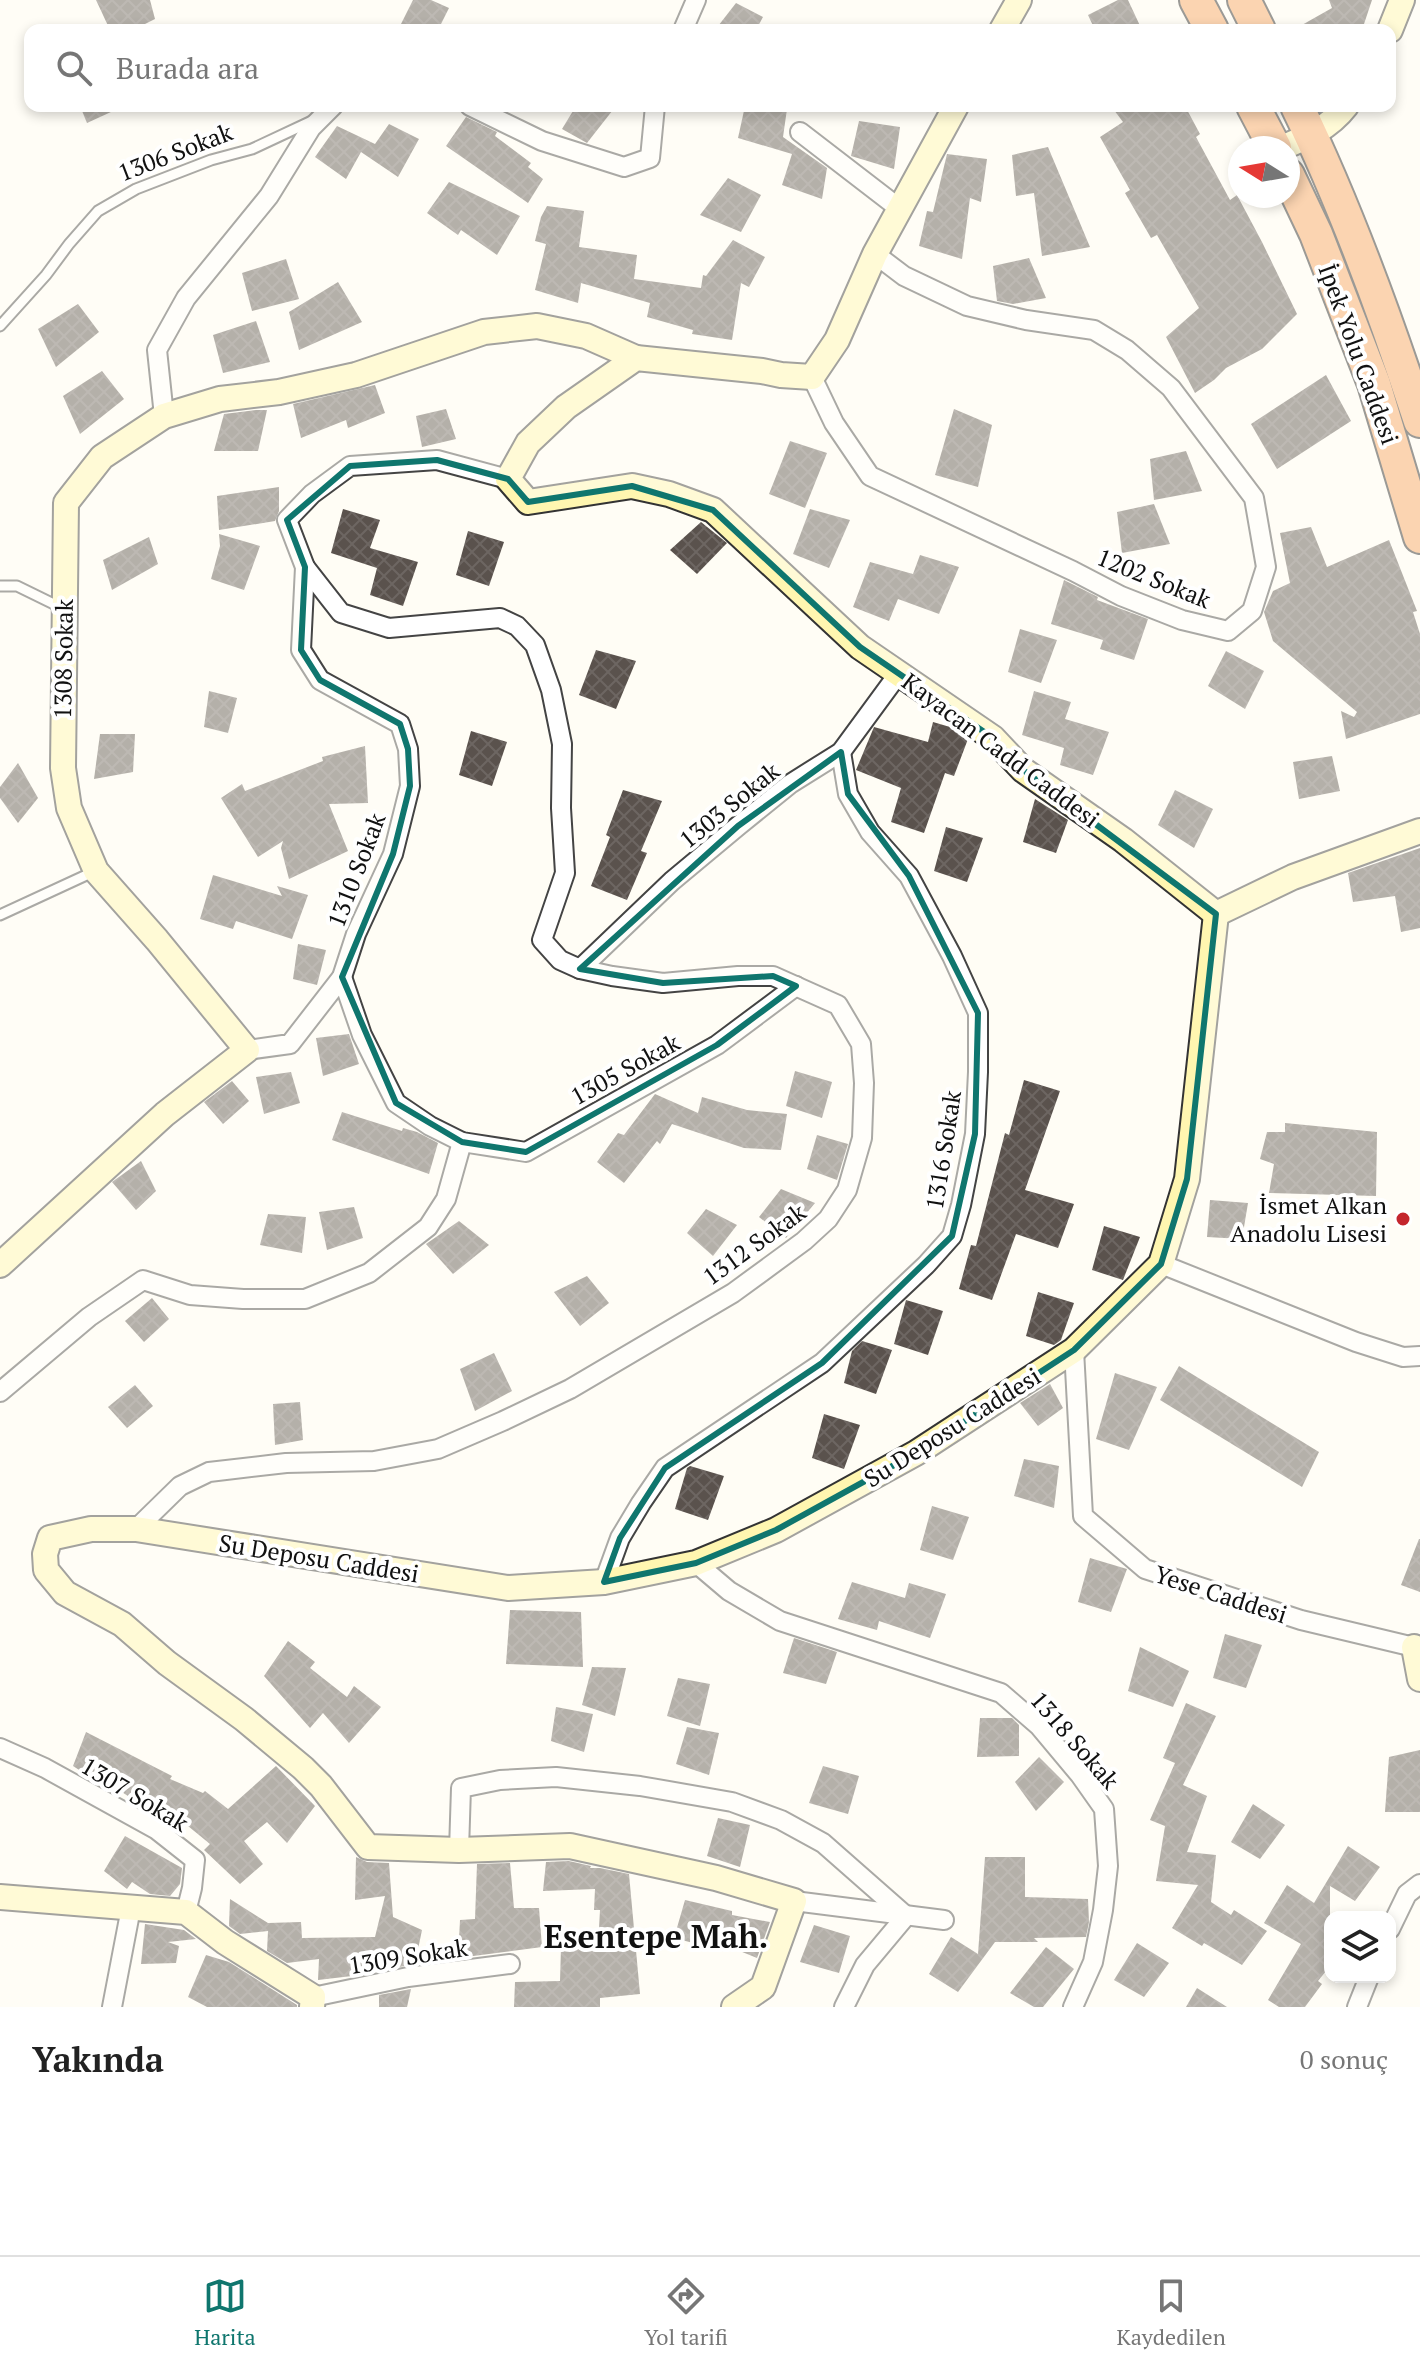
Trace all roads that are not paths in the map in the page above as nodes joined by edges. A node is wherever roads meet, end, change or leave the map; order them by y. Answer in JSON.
{"nodes":[{"id":1,"x":696,"y":0,"type":"edge"},
{"id":2,"x":1019,"y":0,"type":"edge"},
{"id":3,"x":1196,"y":0,"type":"edge"},
{"id":4,"x":1244,"y":0,"type":"edge"},
{"id":5,"x":1402,"y":0,"type":"edge"},
{"id":6,"x":686,"y":24,"type":"edge"},
{"id":7,"x":1005,"y":24,"type":"edge"},
{"id":8,"x":1209,"y":24,"type":"edge"},
{"id":9,"x":1256,"y":24,"type":"edge"},
{"id":10,"x":1392,"y":24,"type":"edge"},
{"id":11,"x":327,"y":112,"type":"edge"},
{"id":12,"x":482,"y":112,"type":"edge"},
{"id":13,"x":654,"y":112,"type":"edge"},
{"id":14,"x":953,"y":112,"type":"edge"},
{"id":15,"x":1257,"y":112,"type":"edge"},
{"id":16,"x":1300,"y":112,"type":"edge"},
{"id":17,"x":1341,"y":112,"type":"edge"},
{"id":18,"x":800,"y":132,"type":"dead end"},
{"id":19,"x":1271,"y":136,"type":"edge"},
{"id":20,"x":1311,"y":136,"type":"junction"},
{"id":21,"x":1300,"y":140,"type":"edge"},
{"id":22,"x":1300,"y":200,"type":"edge"},
{"id":23,"x":900,"y":209,"type":"junction"},
{"id":24,"x":875,"y":254,"type":"junction"},
{"id":25,"x":0,"y":326,"type":"edge"},
{"id":26,"x":636,"y":358,"type":"junction"},
{"id":27,"x":812,"y":377,"type":"junction"},
{"id":28,"x":164,"y":416,"type":"junction"},
{"id":29,"x":1420,"y":421,"type":"edge"},
{"id":30,"x":508,"y":479,"type":"junction"},
{"id":31,"x":1420,"y":537,"type":"edge"},
{"id":32,"x":305,"y":567,"type":"junction"},
{"id":33,"x":0,"y":586,"type":"edge"},
{"id":34,"x":64,"y":609,"type":"junction"},
{"id":35,"x":899,"y":673,"type":"junction"},
{"id":36,"x":841,"y":752,"type":"junction"},
{"id":37,"x":1420,"y":831,"type":"edge"},
{"id":38,"x":96,"y":871,"type":"junction"},
{"id":39,"x":1216,"y":914,"type":"junction"},
{"id":40,"x":0,"y":915,"type":"edge"},
{"id":41,"x":580,"y":969,"type":"junction"},
{"id":42,"x":342,"y":977,"type":"junction"},
{"id":43,"x":796,"y":986,"type":"junction"},
{"id":44,"x":247,"y":1050,"type":"junction"},
{"id":45,"x":462,"y":1142,"type":"junction"},
{"id":46,"x":1161,"y":1264,"type":"junction"},
{"id":47,"x":0,"y":1265,"type":"edge"},
{"id":48,"x":1074,"y":1350,"type":"junction"},
{"id":49,"x":1420,"y":1356,"type":"edge"},
{"id":50,"x":0,"y":1392,"type":"edge"},
{"id":51,"x":136,"y":1529,"type":"junction"},
{"id":52,"x":696,"y":1563,"type":"junction"},
{"id":53,"x":604,"y":1582,"type":"junction"},
{"id":54,"x":1417,"y":1647,"type":"edge"},
{"id":55,"x":1420,"y":1679,"type":"edge"},
{"id":56,"x":0,"y":1748,"type":"edge"},
{"id":57,"x":459,"y":1850,"type":"junction"},
{"id":58,"x":1420,"y":1884,"type":"edge"},
{"id":59,"x":0,"y":1897,"type":"edge"},
{"id":60,"x":794,"y":1901,"type":"junction"},
{"id":61,"x":131,"y":1908,"type":"junction"},
{"id":62,"x":186,"y":1912,"type":"junction"},
{"id":63,"x":906,"y":1916,"type":"junction"},
{"id":64,"x":1396,"y":1917,"type":"edge"},
{"id":65,"x":944,"y":1920,"type":"dead end"},
{"id":66,"x":510,"y":1964,"type":"dead end"},
{"id":67,"x":1367,"y":1983,"type":"edge"},
{"id":68,"x":313,"y":2002,"type":"edge"},
{"id":69,"x":112,"y":2007,"type":"edge"},
{"id":70,"x":734,"y":2007,"type":"edge"},
{"id":71,"x":844,"y":2007,"type":"edge"},
{"id":72,"x":1073,"y":2007,"type":"edge"},
{"id":73,"x":1357,"y":2007,"type":"edge"}],
"edges":[{"from":1,"to":6,"type":"street"},
{"from":2,"to":7,"type":"street"},
{"from":3,"to":8,"type":"highway"},
{"from":4,"to":9,"type":"highway"},
{"from":5,"to":10,"type":"street"},
{"from":11,"to":25,"type":"lane","name":"1306 Sokak"},
{"from":11,"to":28,"type":"street","name":"1306 Sokak"},
{"from":12,"to":13,"type":"street"},
{"from":14,"to":23,"type":"street"},
{"from":15,"to":19,"type":"highway"},
{"from":16,"to":20,"type":"highway","name":"İpek Yolu Caddesi"},
{"from":17,"to":20,"type":"street"},
{"from":18,"to":23,"type":"street"},
{"from":20,"to":21,"type":"street"},
{"from":20,"to":29,"type":"highway","name":"İpek Yolu Caddesi"},
{"from":22,"to":31,"type":"highway","name":"İpek Yolu Caddesi"},
{"from":23,"to":24,"type":"street"},
{"from":24,"to":27,"type":"street"},
{"from":24,"to":27,"type":"street","name":"1202 Sokak"},
{"from":26,"to":27,"type":"street"},
{"from":26,"to":28,"type":"street","name":"1308 Sokak"},
{"from":26,"to":30,"type":"street"},
{"from":28,"to":34,"type":"street","name":"1308 Sokak"},
{"from":30,"to":32,"type":"street","name":"1310 Sokak"},
{"from":30,"to":35,"type":"street","name":"Kayacan Cadd Caddesi"},
{"from":32,"to":41,"type":"street","name":"1312 Sokak"},
{"from":32,"to":42,"type":"street","name":"1310 Sokak"},
{"from":33,"to":34,"type":"lane"},
{"from":34,"to":38,"type":"street","name":"1308 Sokak"},
{"from":35,"to":36,"type":"street","name":"1303 Sokak"},
{"from":35,"to":39,"type":"street","name":"Kayacan Cadd Caddesi"},
{"from":36,"to":41,"type":"street","name":"1303 Sokak"},
{"from":36,"to":53,"type":"street","name":"1316 Sokak"},
{"from":37,"to":39,"type":"street"},
{"from":38,"to":40,"type":"lane"},
{"from":38,"to":44,"type":"street","name":"1308 Sokak"},
{"from":39,"to":46,"type":"street","name":"Su Deposu Caddesi"},
{"from":41,"to":43,"type":"street","name":"1312 Sokak"},
{"from":42,"to":44,"type":"street","name":"1310 Sokak"},
{"from":42,"to":45,"type":"street"},
{"from":43,"to":45,"type":"street","name":"1305 Sokak"},
{"from":43,"to":51,"type":"street","name":"1312 Sokak"},
{"from":44,"to":47,"type":"street"},
{"from":45,"to":50,"type":"street"},
{"from":46,"to":48,"type":"street","name":"Su Deposu Caddesi"},
{"from":46,"to":49,"type":"street"},
{"from":48,"to":52,"type":"street","name":"Su Deposu Caddesi"},
{"from":48,"to":54,"type":"street","name":"Yese Caddesi"},
{"from":51,"to":53,"type":"street","name":"Su Deposu Caddesi"},
{"from":51,"to":57,"type":"street","name":"Su Deposu Caddesi"},
{"from":52,"to":53,"type":"street","name":"Su Deposu Caddesi"},
{"from":52,"to":72,"type":"street","name":"1318 Sokak"},
{"from":54,"to":55,"type":"street","name":"Yese Caddesi"},
{"from":56,"to":62,"type":"street","name":"1307 Sokak"},
{"from":57,"to":60,"type":"street","name":"Su Deposu Caddesi"},
{"from":57,"to":63,"type":"street"},
{"from":58,"to":64,"type":"street"},
{"from":59,"to":61,"type":"street"},
{"from":60,"to":63,"type":"street"},
{"from":60,"to":70,"type":"street"},
{"from":61,"to":62,"type":"street"},
{"from":61,"to":69,"type":"street"},
{"from":62,"to":68,"type":"street"},
{"from":63,"to":65,"type":"street"},
{"from":63,"to":71,"type":"street"},
{"from":66,"to":68,"type":"street","name":"1309 Sokak"},
{"from":67,"to":73,"type":"street"}]}
